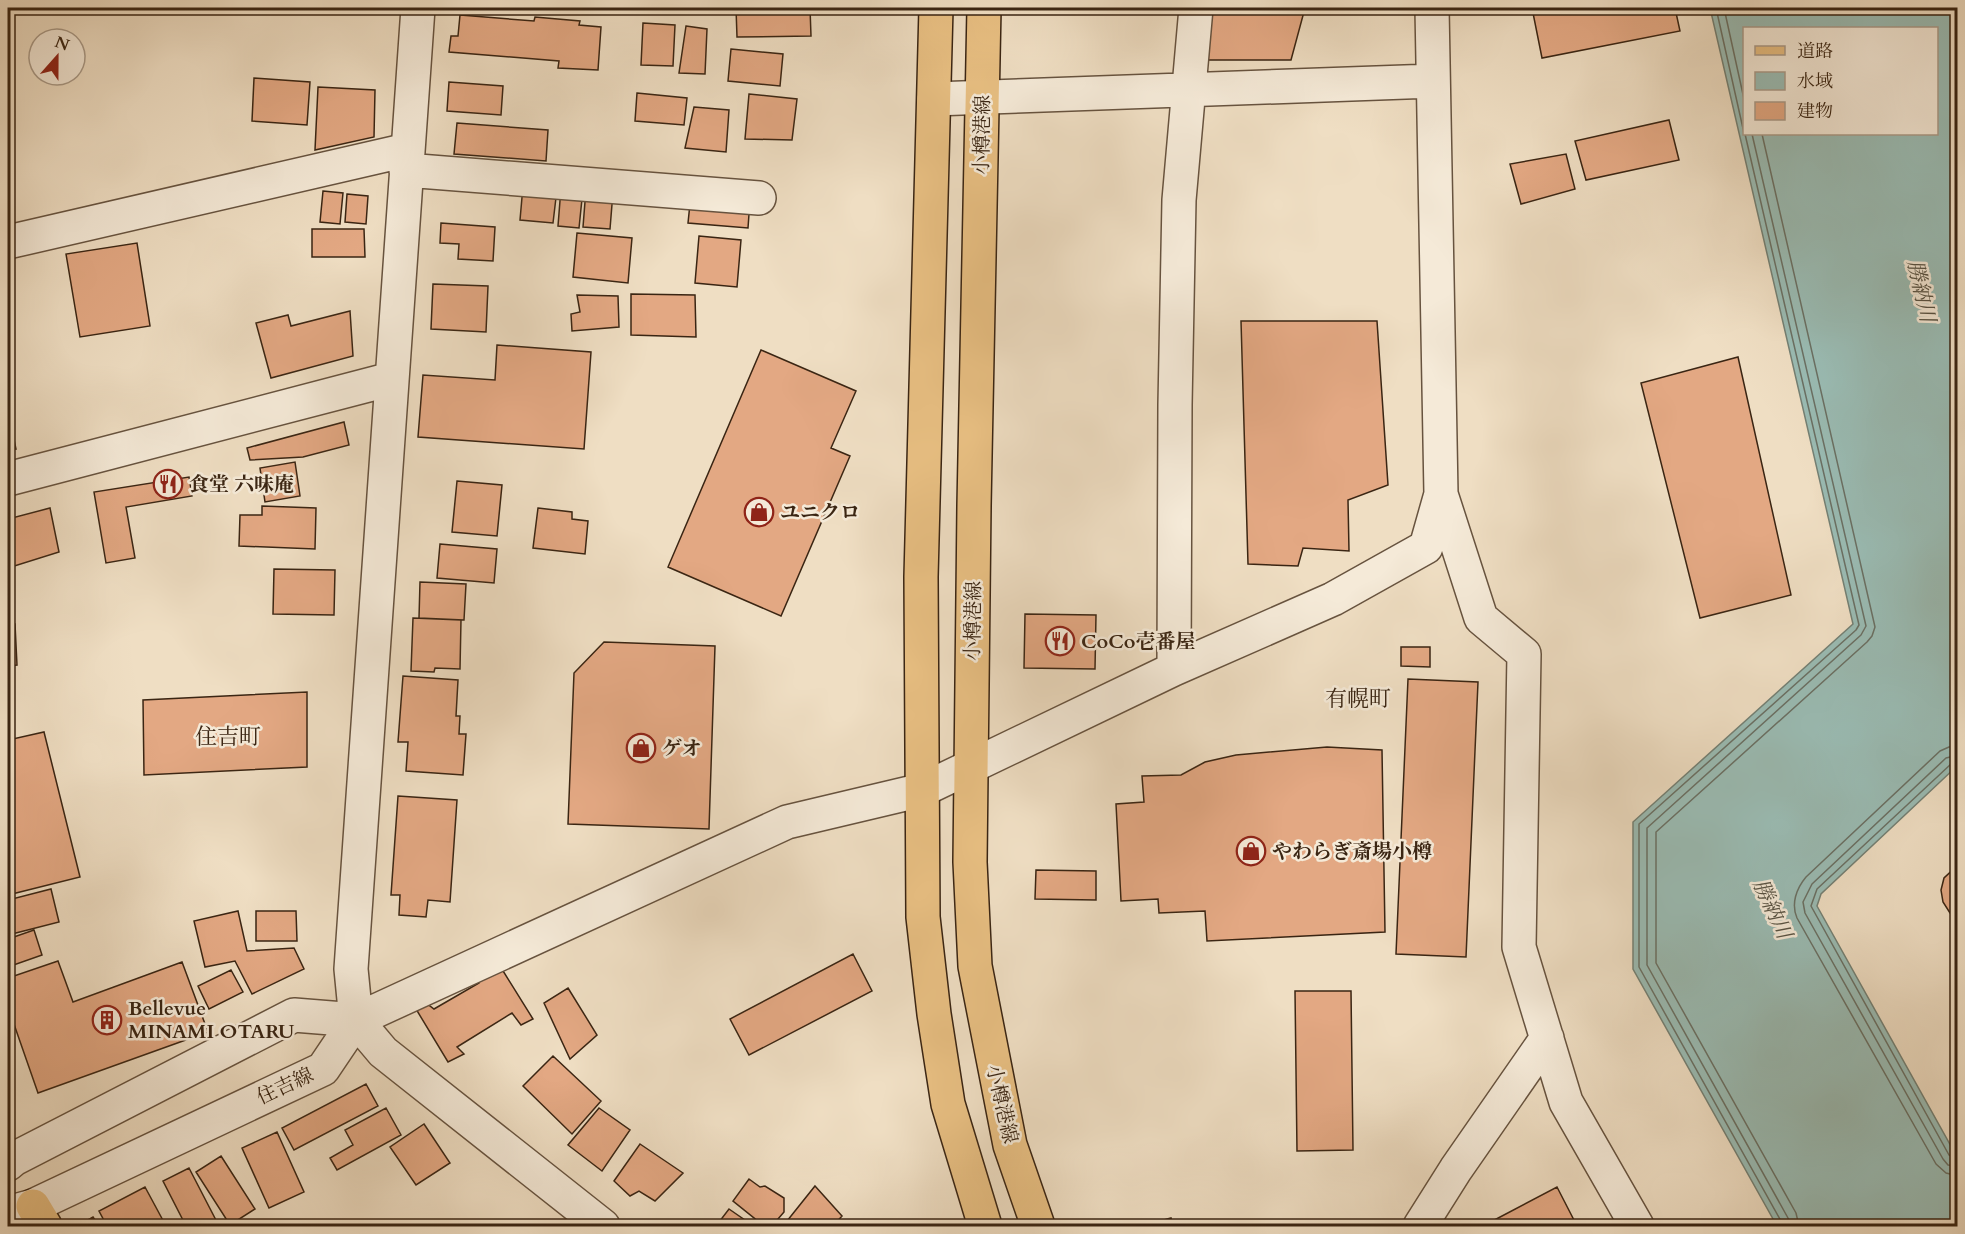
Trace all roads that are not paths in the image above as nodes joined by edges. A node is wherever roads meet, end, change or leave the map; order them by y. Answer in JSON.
{"nodes":[{"id":1,"x":418,"y":8,"type":"edge"},
{"id":2,"x":936,"y":8,"type":"edge"},
{"id":3,"x":984,"y":8,"type":"edge"},
{"id":4,"x":1196,"y":8,"type":"edge"},
{"id":5,"x":1432,"y":8,"type":"edge"},
{"id":6,"x":1433,"y":81,"type":"junction"},
{"id":7,"x":1188,"y":91,"type":"junction"},
{"id":8,"x":982,"y":96,"type":"junction"},
{"id":9,"x":934,"y":99,"type":"junction"},
{"id":10,"x":407,"y":160,"type":"junction"},
{"id":11,"x":759,"y":198,"type":"dead end"},
{"id":12,"x":8,"y":242,"type":"edge"},
{"id":13,"x":391,"y":379,"type":"junction"},
{"id":14,"x":8,"y":479,"type":"edge"},
{"id":15,"x":1441,"y":494,"type":"junction"},
{"id":16,"x":1174,"y":669,"type":"junction"},
{"id":17,"x":972,"y":766,"type":"junction"},
{"id":18,"x":922,"y":790,"type":"junction"},
{"id":19,"x":356,"y":1020,"type":"junction"},
{"id":20,"x":1547,"y":1038,"type":"junction"},
{"id":21,"x":10,"y":1153,"type":"edge"},
{"id":22,"x":29,"y":1215,"type":"edge"},
{"id":23,"x":603,"y":1227,"type":"edge"},
{"id":24,"x":985,"y":1227,"type":"edge"},
{"id":25,"x":1038,"y":1227,"type":"edge"},
{"id":26,"x":1420,"y":1227,"type":"edge"},
{"id":27,"x":1637,"y":1227,"type":"edge"}],
"edges":[{"from":1,"to":10,"type":"street"},
{"from":2,"to":9,"type":"main road"},
{"from":3,"to":8,"type":"main road","name":"小樽港線"},
{"from":4,"to":7,"type":"street"},
{"from":5,"to":6,"type":"street"},
{"from":6,"to":7,"type":"street"},
{"from":6,"to":15,"type":"street"},
{"from":7,"to":8,"type":"street"},
{"from":7,"to":16,"type":"street"},
{"from":8,"to":9,"type":"street"},
{"from":8,"to":17,"type":"main road","name":"小樽港線"},
{"from":9,"to":18,"type":"main road"},
{"from":10,"to":11,"type":"street"},
{"from":10,"to":12,"type":"street"},
{"from":10,"to":13,"type":"street"},
{"from":13,"to":14,"type":"street"},
{"from":13,"to":19,"type":"street"},
{"from":15,"to":16,"type":"street"},
{"from":15,"to":20,"type":"street"},
{"from":16,"to":17,"type":"street"},
{"from":17,"to":18,"type":"street"},
{"from":17,"to":25,"type":"main road","name":"小樽港線"},
{"from":18,"to":19,"type":"street"},
{"from":18,"to":24,"type":"main road"},
{"from":19,"to":21,"type":"street"},
{"from":19,"to":22,"type":"street","name":"住吉線"},
{"from":19,"to":23,"type":"street"},
{"from":20,"to":26,"type":"street"},
{"from":20,"to":27,"type":"street"},
{"from":21,"to":22,"type":"street"}]}
